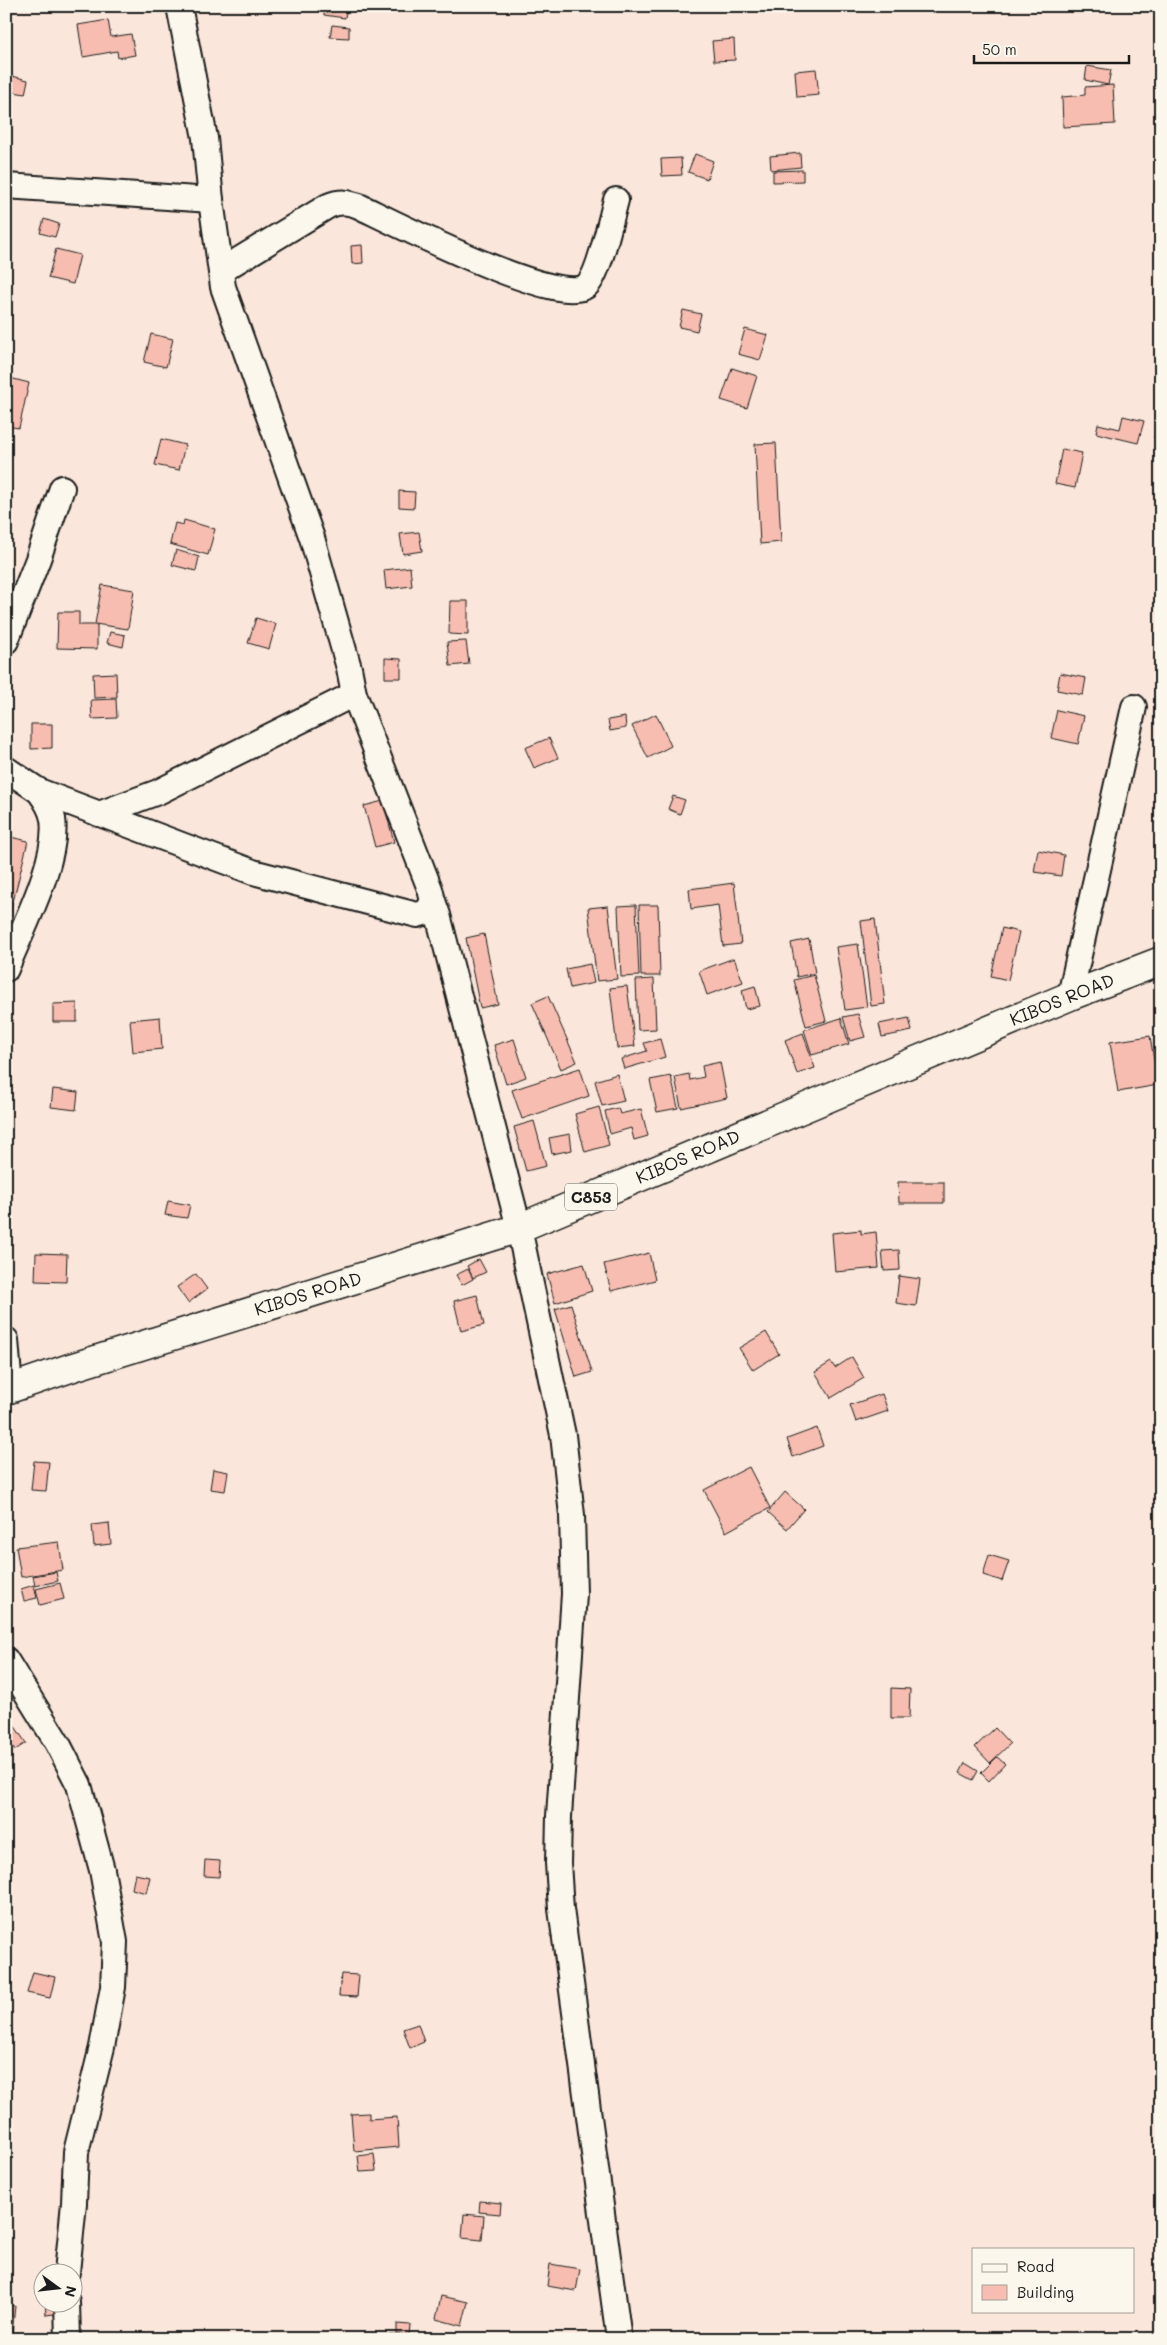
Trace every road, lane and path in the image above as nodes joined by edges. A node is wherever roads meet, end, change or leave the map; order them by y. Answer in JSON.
{"nodes":[{"id":1,"x":179,"y":6,"type":"edge"},
{"id":2,"x":6,"y":186,"type":"edge"},
{"id":3,"x":210,"y":200,"type":"junction"},
{"id":4,"x":616,"y":200,"type":"dead end"},
{"id":5,"x":222,"y":270,"type":"junction"},
{"id":6,"x":62,"y":488,"type":"dead end"},
{"id":7,"x":6,"y":641,"type":"edge"},
{"id":8,"x":354,"y":694,"type":"junction"},
{"id":9,"x":1134,"y":707,"type":"dead end"},
{"id":10,"x":6,"y":769,"type":"edge"},
{"id":11,"x":39,"y":791,"type":"junction"},
{"id":12,"x":99,"y":814,"type":"junction"},
{"id":13,"x":433,"y":901,"type":"junction"},
{"id":14,"x":1161,"y":960,"type":"edge"},
{"id":15,"x":6,"y":969,"type":"edge"},
{"id":16,"x":1070,"y":996,"type":"junction"},
{"id":17,"x":519,"y":1228,"type":"junction"},
{"id":18,"x":6,"y":1340,"type":"edge"},
{"id":19,"x":8,"y":1390,"type":"edge"},
{"id":20,"x":6,"y":1660,"type":"edge"},
{"id":21,"x":68,"y":2262,"type":"edge"},
{"id":22,"x":67,"y":2312,"type":"edge"},
{"id":23,"x":68,"y":2339,"type":"edge"},
{"id":24,"x":620,"y":2339,"type":"edge"}],
"edges":[{"from":1,"to":3,"type":"street"},
{"from":2,"to":3,"type":"street"},
{"from":3,"to":5,"type":"street"},
{"from":4,"to":5,"type":"street"},
{"from":5,"to":8,"type":"street"},
{"from":6,"to":7,"type":"street"},
{"from":8,"to":12,"type":"street"},
{"from":8,"to":13,"type":"street"},
{"from":9,"to":16,"type":"street"},
{"from":10,"to":11,"type":"street"},
{"from":11,"to":12,"type":"street"},
{"from":11,"to":15,"type":"street"},
{"from":12,"to":13,"type":"street"},
{"from":13,"to":17,"type":"street"},
{"from":14,"to":16,"type":"main road","name":"KIBOS ROAD","number":"C853"},
{"from":16,"to":17,"type":"main road","name":"KIBOS ROAD","number":"C853"},
{"from":17,"to":19,"type":"main road","name":"KIBOS ROAD","number":"C853"},
{"from":17,"to":24,"type":"street"},
{"from":18,"to":19,"type":"street"},
{"from":20,"to":21,"type":"street"},
{"from":22,"to":23,"type":"street"}]}
